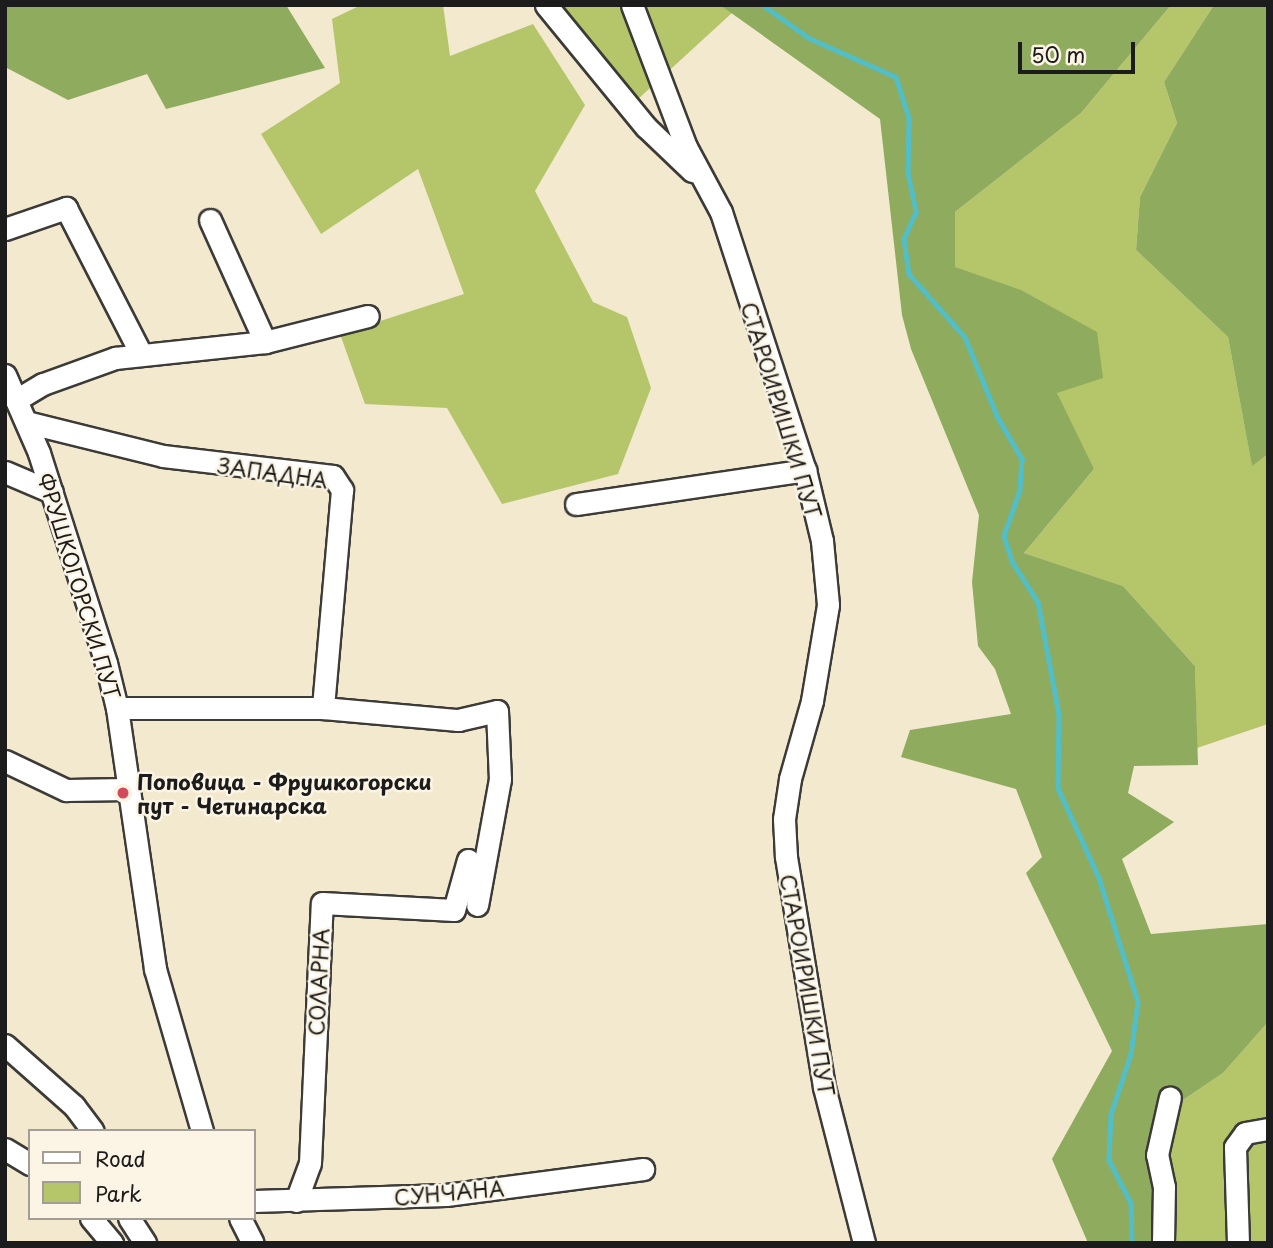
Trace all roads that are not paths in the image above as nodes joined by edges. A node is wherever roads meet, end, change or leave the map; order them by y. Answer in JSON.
{"nodes":[{"id":1,"x":546,"y":5,"type":"edge"},
{"id":2,"x":632,"y":5,"type":"edge"},
{"id":3,"x":704,"y":182,"type":"junction"},
{"id":4,"x":210,"y":220,"type":"dead end"},
{"id":5,"x":5,"y":229,"type":"edge"},
{"id":6,"x":368,"y":316,"type":"dead end"},
{"id":7,"x":265,"y":342,"type":"junction"},
{"id":8,"x":141,"y":354,"type":"junction"},
{"id":9,"x":5,"y":374,"type":"edge"},
{"id":10,"x":16,"y":400,"type":"junction"},
{"id":11,"x":26,"y":422,"type":"junction"},
{"id":12,"x":805,"y":470,"type":"junction"},
{"id":13,"x":5,"y":472,"type":"edge"},
{"id":14,"x":52,"y":492,"type":"junction"},
{"id":15,"x":576,"y":504,"type":"dead end"},
{"id":16,"x":117,"y":708,"type":"junction"},
{"id":17,"x":323,"y":708,"type":"junction"},
{"id":18,"x":5,"y":761,"type":"edge"},
{"id":19,"x":128,"y":789,"type":"junction"},
{"id":20,"x":468,"y":860,"type":"dead end"},
{"id":21,"x":477,"y":905,"type":"dead end"},
{"id":22,"x":5,"y":1045,"type":"edge"},
{"id":23,"x":1170,"y":1097,"type":"dead end"},
{"id":24,"x":91,"y":1129,"type":"edge"},
{"id":25,"x":201,"y":1129,"type":"edge"},
{"id":26,"x":1268,"y":1129,"type":"edge"},
{"id":27,"x":5,"y":1149,"type":"edge"},
{"id":28,"x":28,"y":1163,"type":"edge"},
{"id":29,"x":643,"y":1169,"type":"dead end"},
{"id":30,"x":256,"y":1201,"type":"edge"},
{"id":31,"x":296,"y":1201,"type":"junction"},
{"id":32,"x":93,"y":1220,"type":"edge"},
{"id":33,"x":130,"y":1220,"type":"edge"},
{"id":34,"x":241,"y":1220,"type":"edge"},
{"id":35,"x":112,"y":1243,"type":"edge"},
{"id":36,"x":145,"y":1243,"type":"edge"},
{"id":37,"x":253,"y":1243,"type":"edge"},
{"id":38,"x":864,"y":1243,"type":"edge"},
{"id":39,"x":1163,"y":1243,"type":"edge"},
{"id":40,"x":1238,"y":1243,"type":"edge"}],
"edges":[{"from":1,"to":3,"type":"street"},
{"from":2,"to":3,"type":"street","name":"СТАРОИРИШКИ ПУТ"},
{"from":3,"to":12,"type":"street","name":"СТАРОИРИШКИ ПУТ"},
{"from":4,"to":7,"type":"street"},
{"from":5,"to":8,"type":"street"},
{"from":6,"to":7,"type":"street"},
{"from":7,"to":8,"type":"street"},
{"from":8,"to":10,"type":"street"},
{"from":9,"to":10,"type":"street","name":"ФРУШКОГОРСКИ ПУТ"},
{"from":10,"to":11,"type":"street","name":"ФРУШКОГОРСКИ ПУТ"},
{"from":11,"to":14,"type":"street","name":"ФРУШКОГОРСКИ ПУТ"},
{"from":11,"to":17,"type":"street","name":"ЗАПАДНА"},
{"from":12,"to":15,"type":"street"},
{"from":12,"to":38,"type":"street","name":"СТАРОИРИШКИ ПУТ"},
{"from":13,"to":14,"type":"street"},
{"from":14,"to":16,"type":"street","name":"ФРУШКОГОРСКИ ПУТ"},
{"from":16,"to":17,"type":"street"},
{"from":16,"to":19,"type":"street","name":"ФРУШКОГОРСКИ ПУТ"},
{"from":17,"to":21,"type":"street"},
{"from":18,"to":19,"type":"street"},
{"from":19,"to":25,"type":"street","name":"ФРУШКОГОРСКИ ПУТ"},
{"from":20,"to":31,"type":"street","name":"СОЛАРНА"},
{"from":22,"to":24,"type":"street"},
{"from":23,"to":39,"type":"street"},
{"from":26,"to":40,"type":"street"},
{"from":27,"to":28,"type":"street"},
{"from":29,"to":31,"type":"street","name":"СУНЧАНА"},
{"from":30,"to":31,"type":"street","name":"СУНЧАНА"},
{"from":32,"to":35,"type":"street"},
{"from":33,"to":36,"type":"street"},
{"from":34,"to":37,"type":"street"}]}
